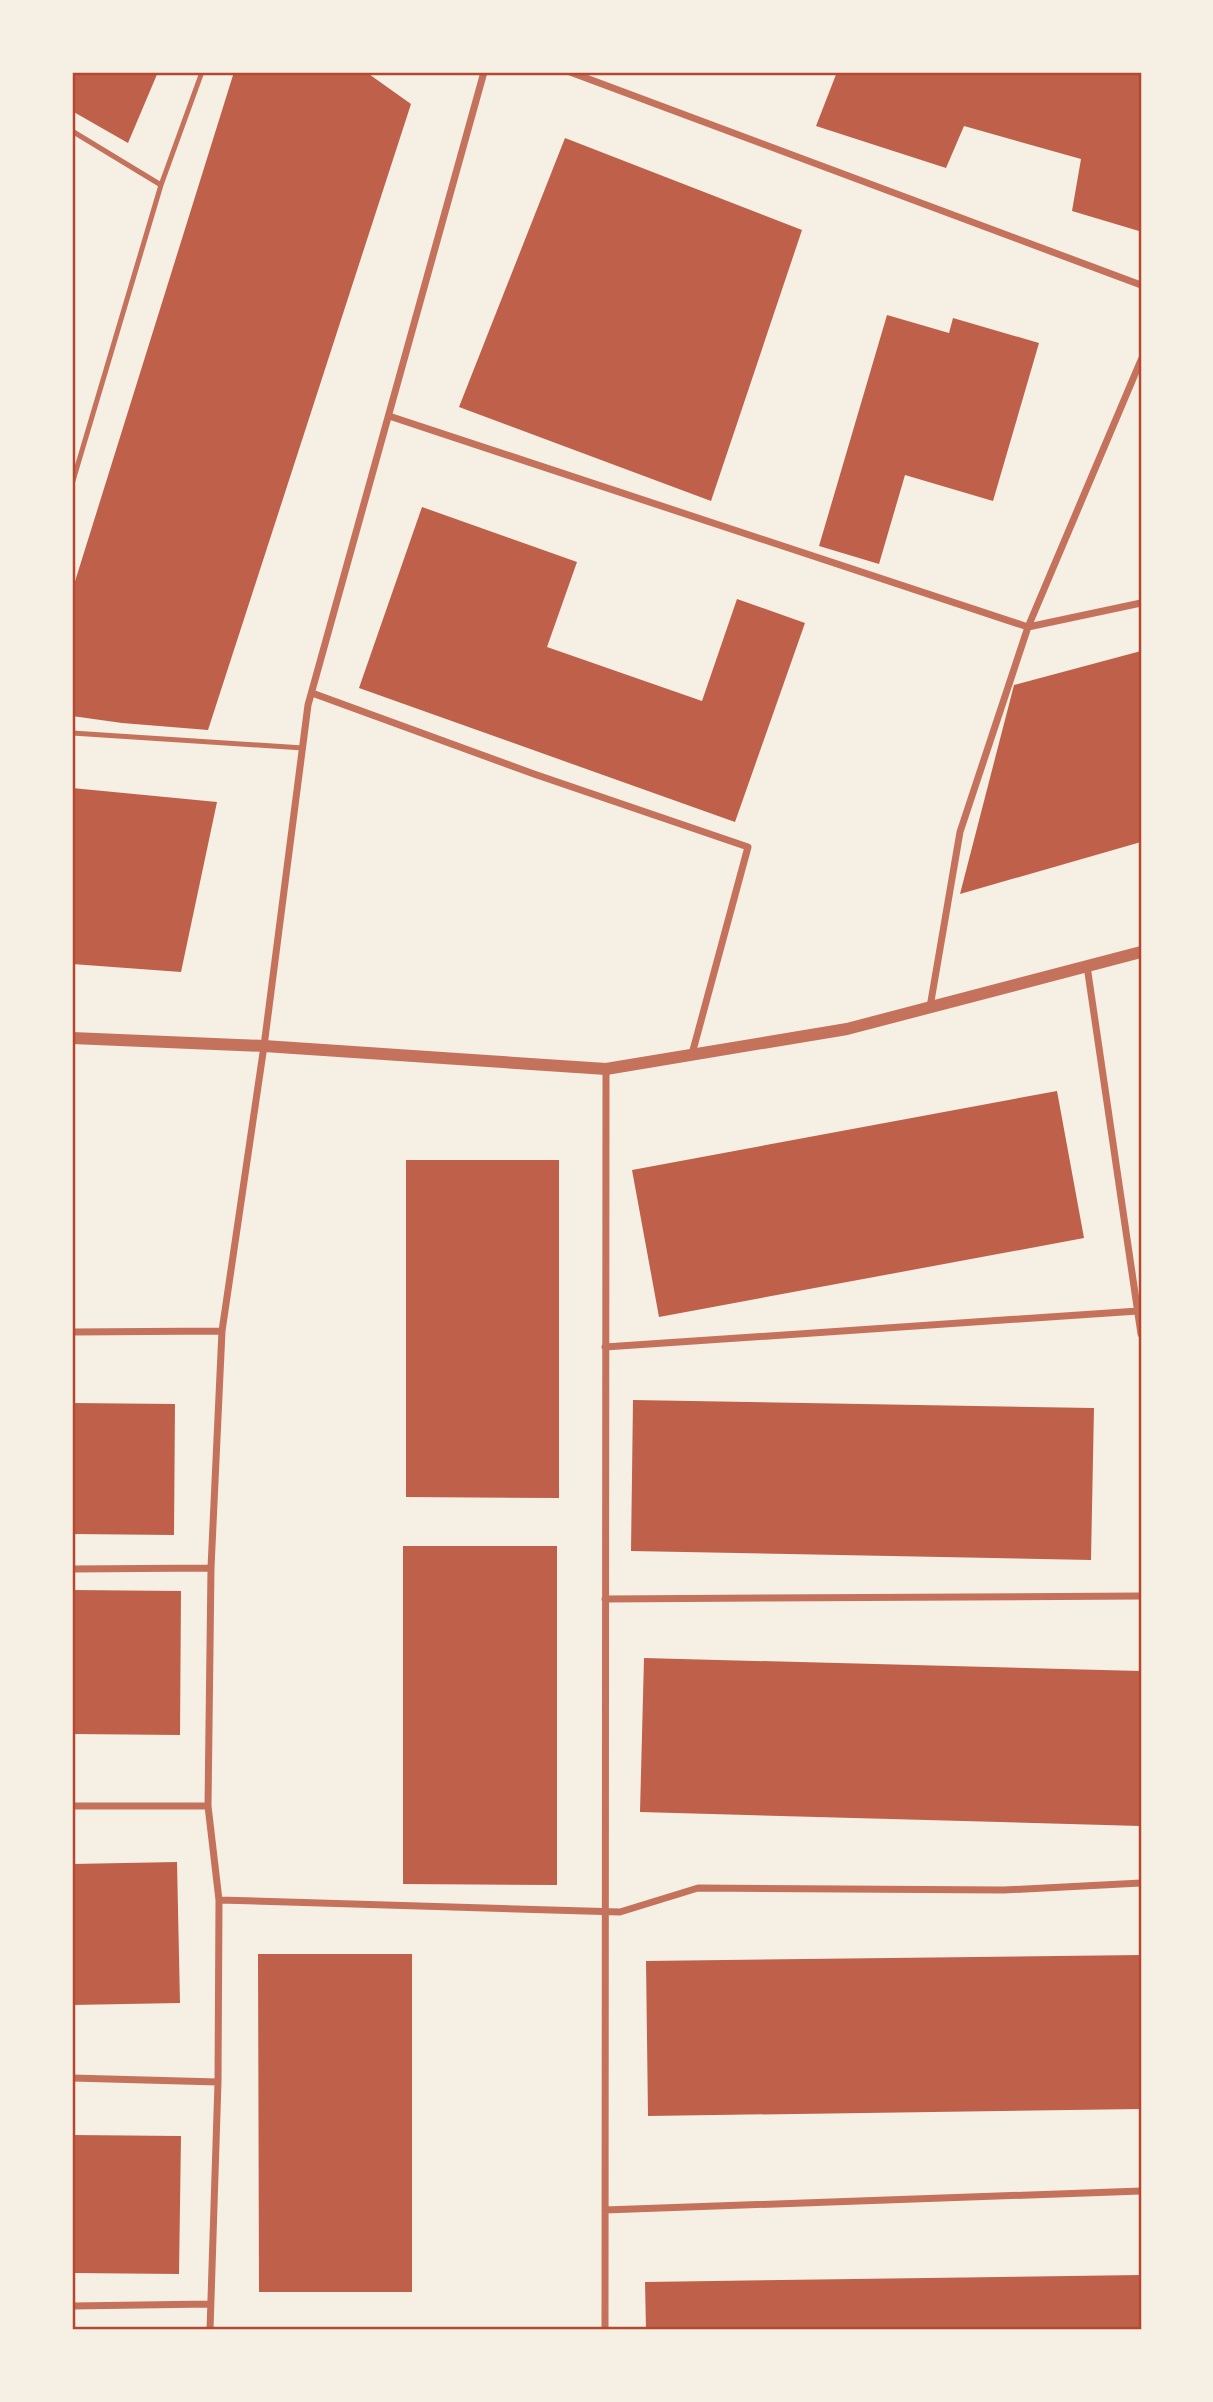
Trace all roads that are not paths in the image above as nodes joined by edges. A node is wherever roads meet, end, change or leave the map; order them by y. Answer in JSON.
{"nodes":[{"id":1,"x":202,"y":72,"type":"edge"},
{"id":2,"x":484,"y":72,"type":"edge"},
{"id":3,"x":570,"y":72,"type":"edge"},
{"id":4,"x":72,"y":131,"type":"edge"},
{"id":5,"x":161,"y":185,"type":"junction"},
{"id":6,"x":1141,"y":285,"type":"edge"},
{"id":7,"x":1141,"y":360,"type":"edge"},
{"id":8,"x":389,"y":416,"type":"junction"},
{"id":9,"x":72,"y":484,"type":"edge"},
{"id":10,"x":1141,"y":603,"type":"edge"},
{"id":11,"x":1028,"y":627,"type":"junction"},
{"id":12,"x":312,"y":693,"type":"junction"},
{"id":13,"x":72,"y":733,"type":"edge"},
{"id":14,"x":303,"y":748,"type":"junction"},
{"id":15,"x":1141,"y":952,"type":"edge"},
{"id":16,"x":1087,"y":966,"type":"junction"},
{"id":17,"x":930,"y":1007,"type":"junction"},
{"id":18,"x":72,"y":1038,"type":"edge"},
{"id":19,"x":264,"y":1046,"type":"junction"},
{"id":20,"x":692,"y":1054,"type":"junction"},
{"id":21,"x":606,"y":1069,"type":"junction"},
{"id":22,"x":1138,"y":1311,"type":"junction"},
{"id":23,"x":222,"y":1331,"type":"junction"},
{"id":24,"x":72,"y":1332,"type":"edge"},
{"id":25,"x":1141,"y":1334,"type":"edge"},
{"id":26,"x":605,"y":1347,"type":"junction"},
{"id":27,"x":211,"y":1568,"type":"junction"},
{"id":28,"x":72,"y":1569,"type":"edge"},
{"id":29,"x":1141,"y":1595,"type":"edge"},
{"id":30,"x":605,"y":1599,"type":"junction"},
{"id":31,"x":72,"y":1806,"type":"edge"},
{"id":32,"x":208,"y":1806,"type":"junction"},
{"id":33,"x":1141,"y":1883,"type":"edge"},
{"id":34,"x":219,"y":1900,"type":"junction"},
{"id":35,"x":605,"y":1910,"type":"junction"},
{"id":36,"x":72,"y":2078,"type":"edge"},
{"id":37,"x":218,"y":2082,"type":"junction"},
{"id":38,"x":1141,"y":2191,"type":"edge"},
{"id":39,"x":605,"y":2210,"type":"junction"},
{"id":40,"x":210,"y":2304,"type":"junction"},
{"id":41,"x":72,"y":2306,"type":"edge"},
{"id":42,"x":210,"y":2330,"type":"edge"},
{"id":43,"x":605,"y":2330,"type":"edge"}],
"edges":[{"from":1,"to":5,"type":"lane"},
{"from":2,"to":8,"type":"street"},
{"from":3,"to":6,"type":"street"},
{"from":4,"to":5,"type":"lane"},
{"from":5,"to":9,"type":"lane"},
{"from":7,"to":11,"type":"street"},
{"from":8,"to":11,"type":"street"},
{"from":8,"to":12,"type":"street"},
{"from":10,"to":11,"type":"street"},
{"from":11,"to":17,"type":"street"},
{"from":12,"to":14,"type":"street"},
{"from":12,"to":20,"type":"street"},
{"from":13,"to":14,"type":"lane"},
{"from":14,"to":19,"type":"street"},
{"from":15,"to":16,"type":"street"},
{"from":16,"to":17,"type":"street"},
{"from":16,"to":22,"type":"street"},
{"from":17,"to":20,"type":"street"},
{"from":18,"to":19,"type":"street"},
{"from":19,"to":21,"type":"street"},
{"from":19,"to":23,"type":"street"},
{"from":20,"to":21,"type":"street"},
{"from":21,"to":26,"type":"street"},
{"from":22,"to":25,"type":"street"},
{"from":22,"to":26,"type":"street"},
{"from":23,"to":24,"type":"street"},
{"from":23,"to":27,"type":"street"},
{"from":26,"to":30,"type":"street"},
{"from":27,"to":28,"type":"street"},
{"from":27,"to":32,"type":"street"},
{"from":29,"to":30,"type":"street"},
{"from":30,"to":35,"type":"street"},
{"from":31,"to":32,"type":"street"},
{"from":32,"to":34,"type":"street"},
{"from":33,"to":35,"type":"street"},
{"from":34,"to":35,"type":"street"},
{"from":34,"to":37,"type":"street"},
{"from":35,"to":39,"type":"street"},
{"from":36,"to":37,"type":"street"},
{"from":37,"to":40,"type":"street"},
{"from":38,"to":39,"type":"street"},
{"from":39,"to":43,"type":"street"},
{"from":40,"to":41,"type":"street"},
{"from":40,"to":42,"type":"street"}]}
